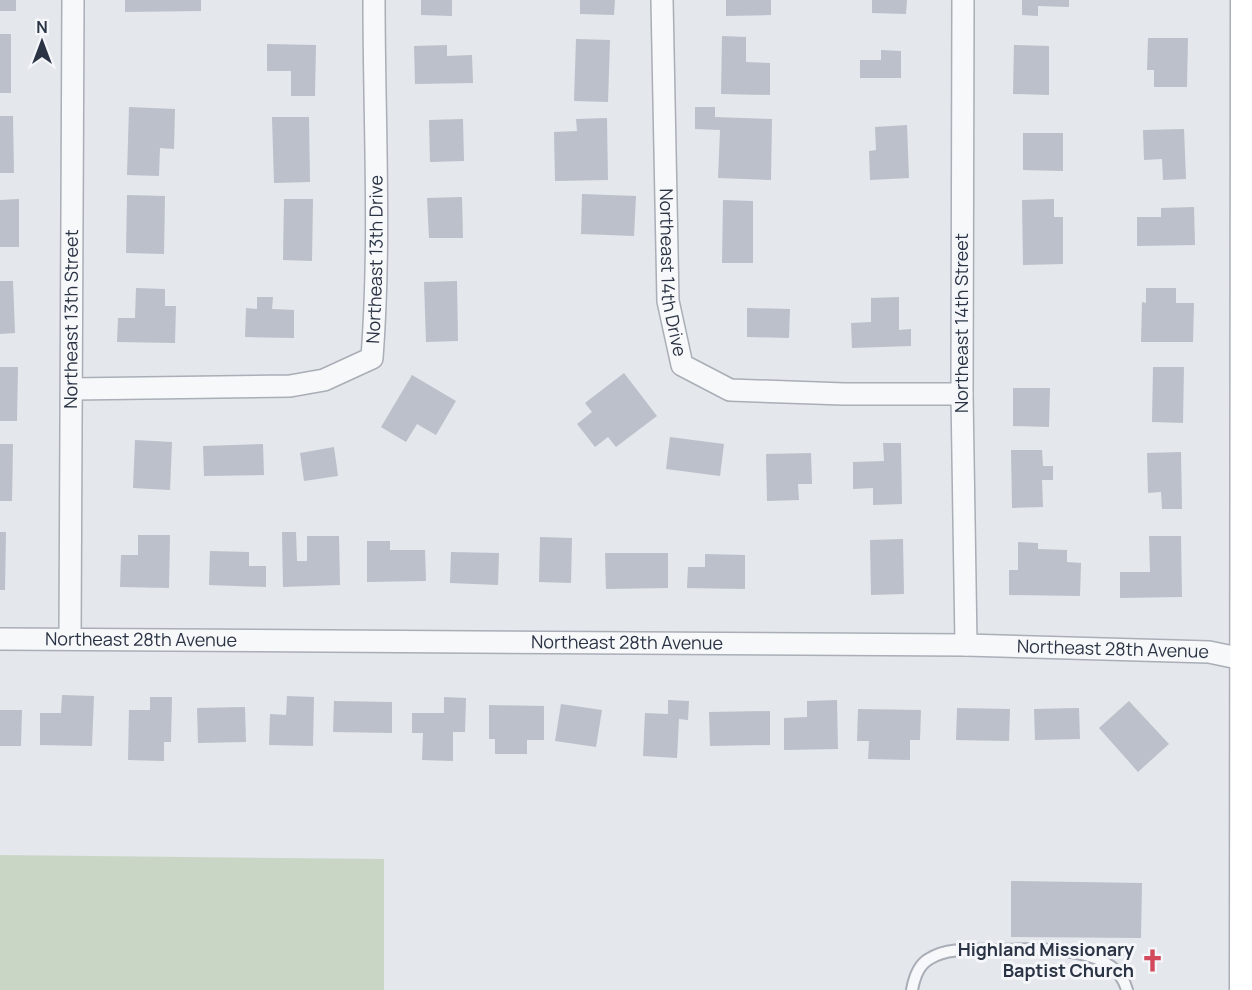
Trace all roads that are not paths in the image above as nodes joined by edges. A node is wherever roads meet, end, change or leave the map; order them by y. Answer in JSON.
{"nodes":[{"id":1,"x":73,"y":0,"type":"edge"},
{"id":2,"x":374,"y":0,"type":"edge"},
{"id":3,"x":662,"y":0,"type":"edge"},
{"id":4,"x":963,"y":0,"type":"edge"},
{"id":5,"x":1246,"y":0,"type":"edge"},
{"id":6,"x":72,"y":389,"type":"junction"},
{"id":7,"x":962,"y":394,"type":"junction"},
{"id":8,"x":0,"y":639,"type":"edge"},
{"id":9,"x":70,"y":639,"type":"junction"},
{"id":10,"x":966,"y":645,"type":"junction"},
{"id":11,"x":1249,"y":661,"type":"edge"},
{"id":12,"x":912,"y":990,"type":"edge"},
{"id":13,"x":1127,"y":990,"type":"edge"},
{"id":14,"x":1245,"y":990,"type":"edge"}],
"edges":[{"from":1,"to":6,"type":"street","name":"Northeast 13th Street"},
{"from":2,"to":6,"type":"street","name":"Northeast 13th Drive"},
{"from":3,"to":7,"type":"street","name":"Northeast 14th Drive"},
{"from":4,"to":7,"type":"street","name":"Northeast 14th Street"},
{"from":5,"to":11,"type":"street"},
{"from":6,"to":9,"type":"street","name":"Northeast 13th Street"},
{"from":7,"to":10,"type":"street","name":"Northeast 14th Street"},
{"from":8,"to":9,"type":"street","name":"Northeast 28th Avenue"},
{"from":9,"to":10,"type":"street","name":"Northeast 28th Avenue"},
{"from":10,"to":11,"type":"street","name":"Northeast 28th Avenue"},
{"from":11,"to":14,"type":"street"},
{"from":12,"to":13,"type":"lane"}]}
